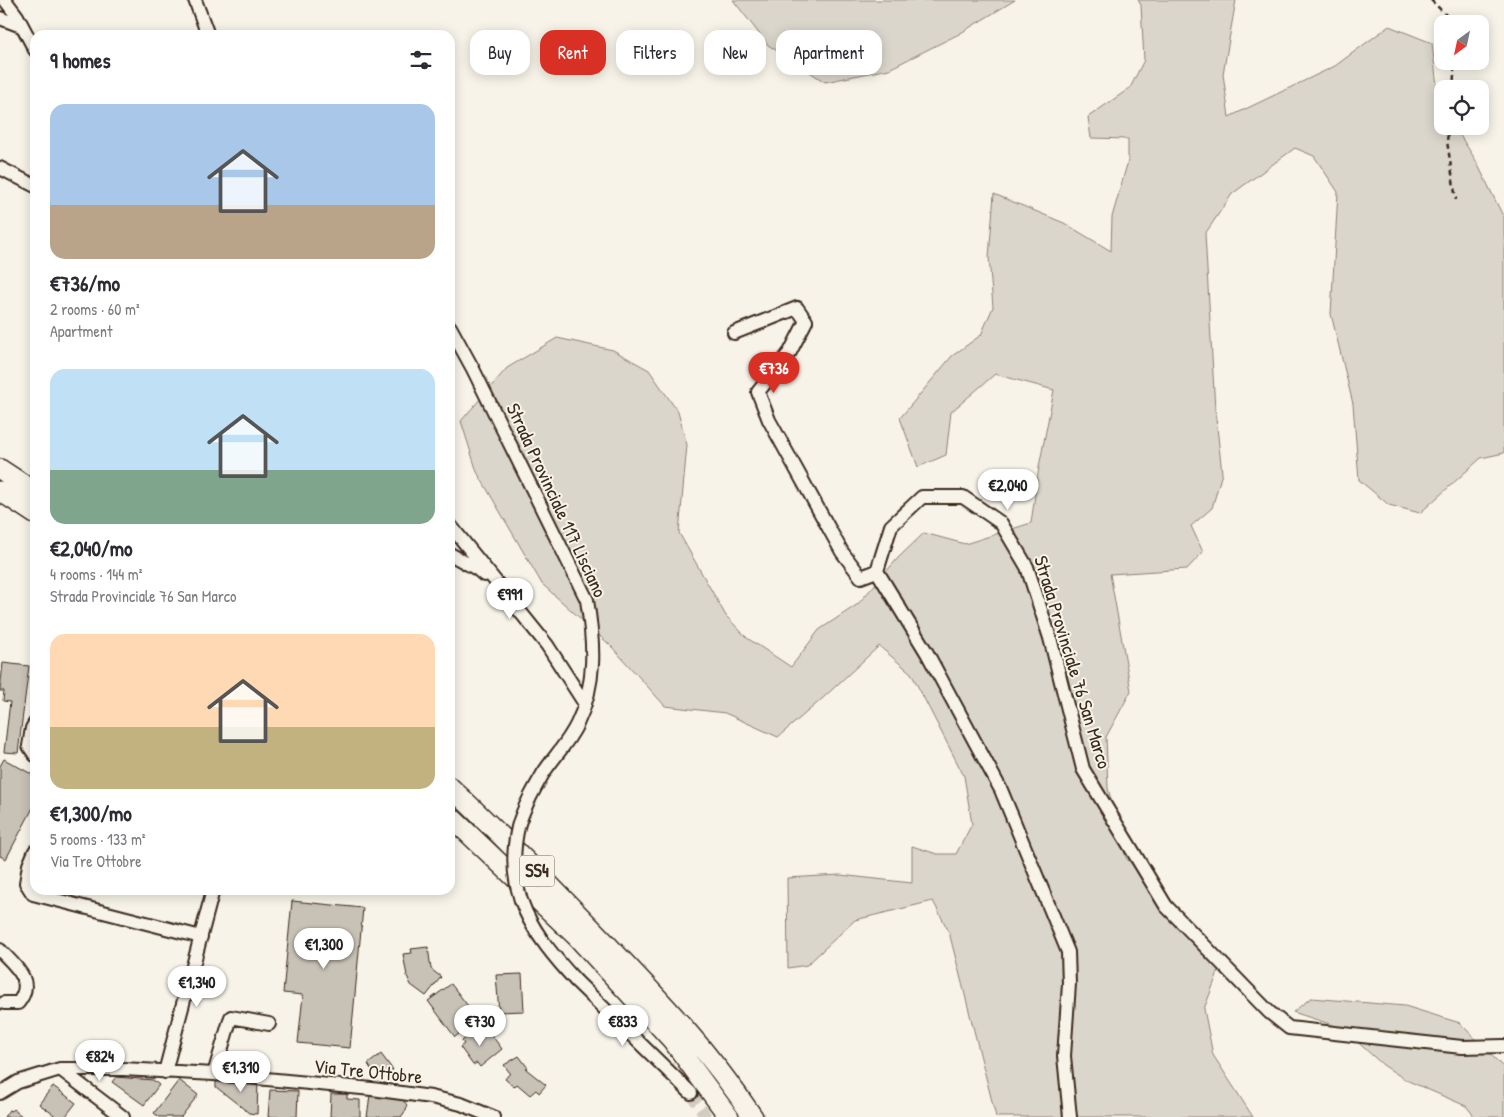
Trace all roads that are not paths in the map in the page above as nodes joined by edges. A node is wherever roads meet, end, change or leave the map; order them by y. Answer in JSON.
{"nodes":[{"id":1,"x":5,"y":0,"type":"edge"},
{"id":2,"x":194,"y":0,"type":"edge"},
{"id":3,"x":0,"y":18,"type":"edge"},
{"id":4,"x":21,"y":26,"type":"junction"},
{"id":5,"x":206,"y":30,"type":"edge"},
{"id":6,"x":30,"y":41,"type":"edge"},
{"id":7,"x":2,"y":171,"type":"edge"},
{"id":8,"x":30,"y":184,"type":"edge"},
{"id":9,"x":734,"y":333,"type":"dead end"},
{"id":10,"x":455,"y":336,"type":"edge"},
{"id":11,"x":0,"y":469,"type":"edge"},
{"id":12,"x":30,"y":489,"type":"edge"},
{"id":13,"x":0,"y":491,"type":"edge"},
{"id":14,"x":30,"y":511,"type":"edge"},
{"id":15,"x":455,"y":531,"type":"edge"},
{"id":16,"x":455,"y":557,"type":"edge"},
{"id":17,"x":877,"y":571,"type":"junction"},
{"id":18,"x":513,"y":603,"type":"junction"},
{"id":19,"x":586,"y":704,"type":"junction"},
{"id":20,"x":455,"y":792,"type":"edge"},
{"id":21,"x":455,"y":821,"type":"edge"},
{"id":22,"x":30,"y":863,"type":"edge"},
{"id":23,"x":30,"y":889,"type":"edge"},
{"id":24,"x":37,"y":895,"type":"edge"},
{"id":25,"x":212,"y":895,"type":"edge"},
{"id":26,"x":201,"y":937,"type":"junction"},
{"id":27,"x":0,"y":950,"type":"edge"},
{"id":28,"x":4,"y":1003,"type":"dead end"},
{"id":29,"x":269,"y":1024,"type":"dead end"},
{"id":30,"x":1504,"y":1046,"type":"edge"},
{"id":31,"x":60,"y":1069,"type":"junction"},
{"id":32,"x":165,"y":1072,"type":"junction"},
{"id":33,"x":214,"y":1074,"type":"junction"},
{"id":34,"x":0,"y":1093,"type":"edge"},
{"id":35,"x":691,"y":1093,"type":"tunnel mouth"},
{"id":36,"x":123,"y":1117,"type":"edge"},
{"id":37,"x":493,"y":1117,"type":"edge"},
{"id":38,"x":729,"y":1117,"type":"edge"},
{"id":39,"x":753,"y":1117,"type":"edge"},
{"id":40,"x":1070,"y":1117,"type":"edge"}],
"edges":[{"from":1,"to":4,"type":"street"},
{"from":2,"to":5,"type":"street"},
{"from":3,"to":4,"type":"street"},
{"from":4,"to":6,"type":"street"},
{"from":7,"to":8,"type":"street"},
{"from":9,"to":17,"type":"street"},
{"from":10,"to":19,"type":"street","name":"Strada Provinciale 117 Lisciano"},
{"from":11,"to":12,"type":"highway"},
{"from":13,"to":14,"type":"highway"},
{"from":15,"to":18,"type":"street"},
{"from":16,"to":18,"type":"street"},
{"from":17,"to":30,"type":"street","name":"Strada Provinciale 76 San Marco"},
{"from":17,"to":40,"type":"street"},
{"from":18,"to":19,"type":"street"},
{"from":19,"to":35,"type":"street","name":"Strada Provinciale 117 Lisciano","bridge":true},
{"from":20,"to":39,"type":"highway","number":"SS4"},
{"from":21,"to":38,"type":"highway","number":"SS4"},
{"from":22,"to":23,"type":"street"},
{"from":24,"to":26,"type":"street"},
{"from":25,"to":26,"type":"street"},
{"from":26,"to":32,"type":"street"},
{"from":27,"to":28,"type":"street"},
{"from":29,"to":33,"type":"street"},
{"from":31,"to":32,"type":"street","name":"Via Tre Ottobre"},
{"from":31,"to":34,"type":"street","name":"Via Tre Ottobre"},
{"from":31,"to":36,"type":"street"},
{"from":32,"to":33,"type":"street","name":"Via Tre Ottobre"},
{"from":33,"to":37,"type":"street","name":"Via Tre Ottobre"}]}
